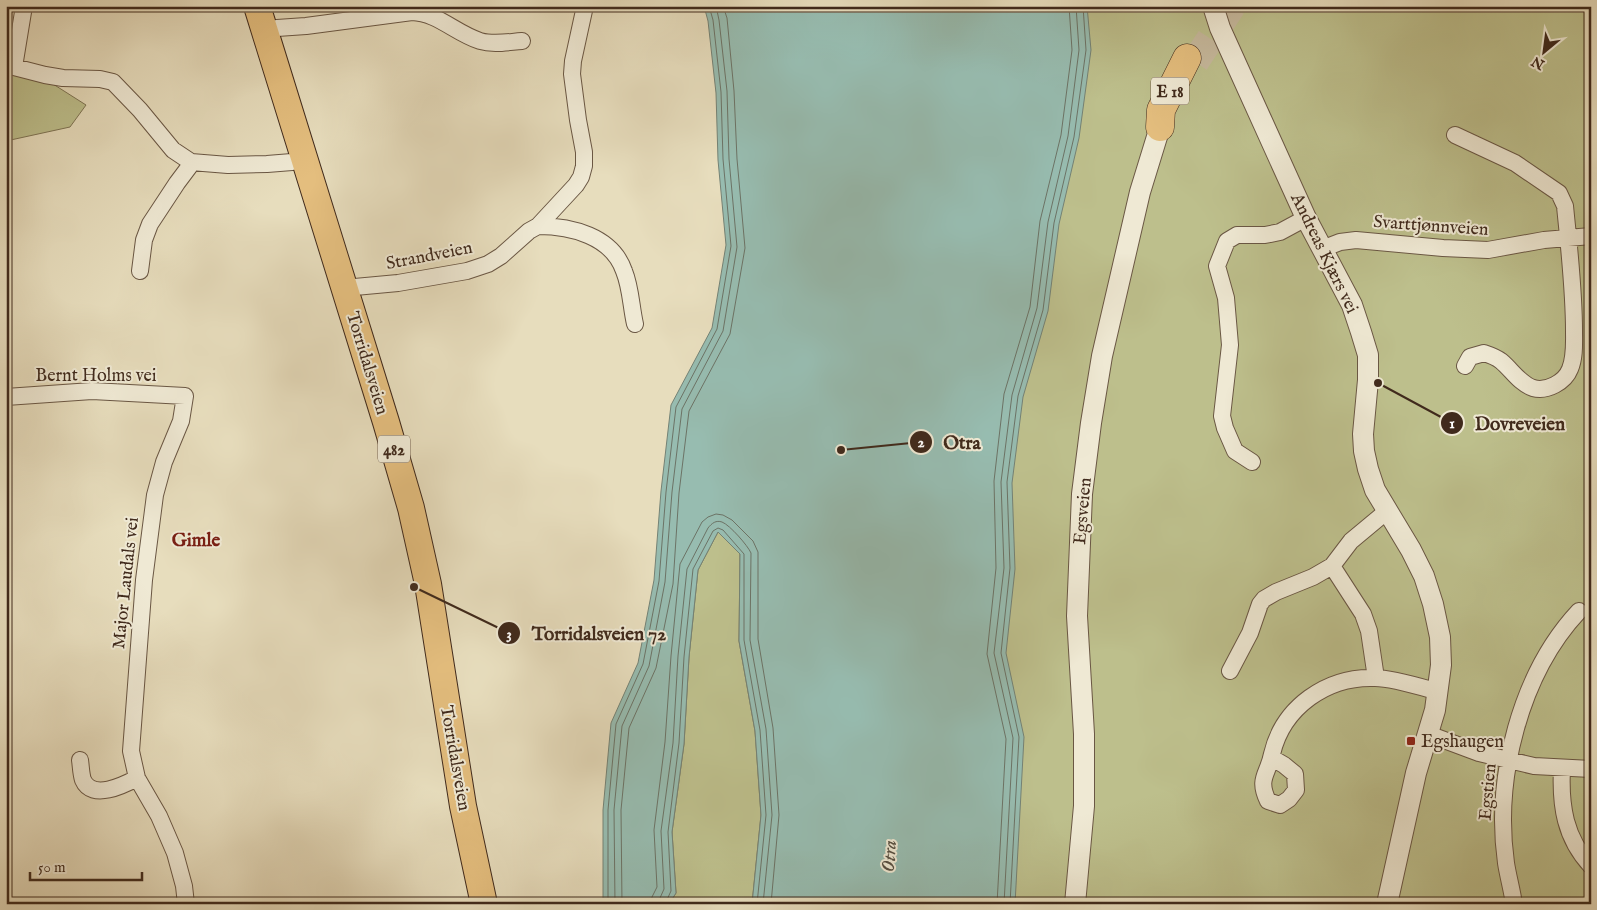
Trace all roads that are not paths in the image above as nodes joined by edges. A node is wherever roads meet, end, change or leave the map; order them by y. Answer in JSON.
{"nodes":[{"id":1,"x":24,"y":6,"type":"edge"},
{"id":2,"x":257,"y":6,"type":"edge"},
{"id":3,"x":585,"y":6,"type":"edge"},
{"id":4,"x":1213,"y":6,"type":"edge"},
{"id":5,"x":265,"y":31,"type":"junction"},
{"id":6,"x":522,"y":42,"type":"dead end"},
{"id":7,"x":1191,"y":60,"type":"tunnel mouth"},
{"id":8,"x":1160,"y":127,"type":"joint"},
{"id":9,"x":1455,"y":135,"type":"dead end"},
{"id":10,"x":305,"y":159,"type":"junction"},
{"id":11,"x":191,"y":162,"type":"junction"},
{"id":12,"x":1306,"y":218,"type":"junction"},
{"id":13,"x":538,"y":226,"type":"junction"},
{"id":14,"x":1591,"y":236,"type":"edge"},
{"id":15,"x":1568,"y":238,"type":"junction"},
{"id":16,"x":1322,"y":248,"type":"junction"},
{"id":17,"x":140,"y":271,"type":"dead end"},
{"id":18,"x":344,"y":288,"type":"junction"},
{"id":19,"x":635,"y":324,"type":"dead end"},
{"id":20,"x":1465,"y":366,"type":"dead end"},
{"id":21,"x":185,"y":396,"type":"joint"},
{"id":22,"x":6,"y":397,"type":"edge"},
{"id":23,"x":1252,"y":462,"type":"dead end"},
{"id":24,"x":1386,"y":511,"type":"junction"},
{"id":25,"x":1332,"y":566,"type":"junction"},
{"id":26,"x":1579,"y":611,"type":"dead end"},
{"id":27,"x":1230,"y":671,"type":"dead end"},
{"id":28,"x":1376,"y":678,"type":"junction"},
{"id":29,"x":1439,"y":692,"type":"junction"},
{"id":30,"x":1428,"y":734,"type":"junction"},
{"id":31,"x":1272,"y":758,"type":"dead end"},
{"id":32,"x":80,"y":760,"type":"dead end"},
{"id":33,"x":1510,"y":760,"type":"junction"},
{"id":34,"x":1562,"y":768,"type":"junction"},
{"id":35,"x":1591,"y":769,"type":"edge"},
{"id":36,"x":137,"y":778,"type":"junction"},
{"id":37,"x":1591,"y":866,"type":"edge"},
{"id":38,"x":186,"y":904,"type":"edge"},
{"id":39,"x":484,"y":904,"type":"edge"},
{"id":40,"x":1076,"y":904,"type":"edge"},
{"id":41,"x":1387,"y":904,"type":"edge"},
{"id":42,"x":1514,"y":904,"type":"edge"}],
"edges":[{"from":1,"to":11,"type":"street"},
{"from":2,"to":5,"type":"main road","name":"Torridalsveien","number":"482"},
{"from":3,"to":13,"type":"street","name":"Strandveien"},
{"from":4,"to":12,"type":"street","name":"Andreas Kjærs vei"},
{"from":5,"to":6,"type":"street"},
{"from":5,"to":10,"type":"main road","name":"Torridalsveien","number":"482"},
{"from":7,"to":8,"type":"highway","number":"E 18"},
{"from":8,"to":40,"type":"street","name":"Egsveien"},
{"from":9,"to":15,"type":"street"},
{"from":10,"to":11,"type":"street"},
{"from":10,"to":18,"type":"main road","name":"Torridalsveien","number":"482"},
{"from":11,"to":17,"type":"street"},
{"from":12,"to":16,"type":"street","name":"Andreas Kjærs vei"},
{"from":12,"to":23,"type":"street"},
{"from":13,"to":18,"type":"street","name":"Strandveien"},
{"from":13,"to":19,"type":"street"},
{"from":14,"to":15,"type":"street","name":"Svarttjønnveien"},
{"from":15,"to":16,"type":"street","name":"Svarttjønnveien"},
{"from":15,"to":20,"type":"street"},
{"from":16,"to":24,"type":"street","name":"Andreas Kjærs vei"},
{"from":18,"to":39,"type":"main road","name":"Torridalsveien","number":"482"},
{"from":21,"to":22,"type":"street","name":"Bernt Holms vei"},
{"from":21,"to":36,"type":"street","name":"Major Laudals vei"},
{"from":24,"to":25,"type":"street"},
{"from":24,"to":29,"type":"street","name":"Andreas Kjærs vei"},
{"from":25,"to":27,"type":"street"},
{"from":25,"to":28,"type":"street"},
{"from":26,"to":33,"type":"street","name":"Egstien"},
{"from":28,"to":29,"type":"street"},
{"from":28,"to":31,"type":"street"},
{"from":29,"to":30,"type":"street","name":"Andreas Kjærs vei"},
{"from":30,"to":33,"type":"street"},
{"from":30,"to":41,"type":"street","name":"Andreas Kjærs vei"},
{"from":32,"to":36,"type":"street"},
{"from":33,"to":34,"type":"street"},
{"from":33,"to":42,"type":"street","name":"Egstien"},
{"from":34,"to":35,"type":"street"},
{"from":34,"to":37,"type":"street"},
{"from":36,"to":38,"type":"street","name":"Major Laudals vei"}]}
